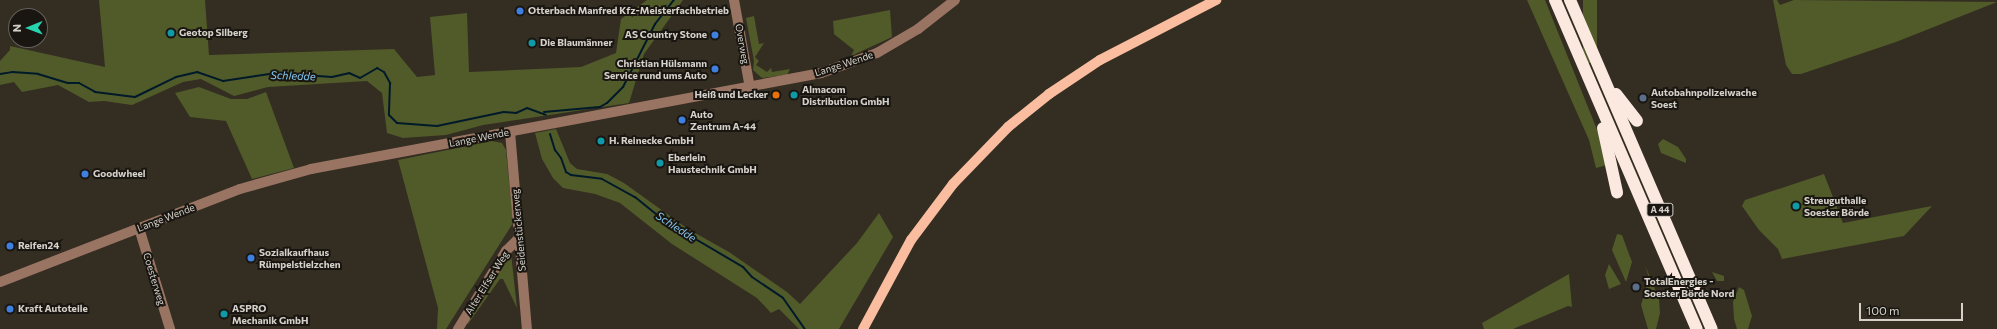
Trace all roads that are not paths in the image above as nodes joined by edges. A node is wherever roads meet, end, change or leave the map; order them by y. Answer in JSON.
{"nodes":[{"id":1,"x":734,"y":0,"type":"edge"},
{"id":2,"x":956,"y":0,"type":"edge"},
{"id":3,"x":1216,"y":0,"type":"edge"},
{"id":4,"x":1555,"y":0,"type":"edge"},
{"id":5,"x":1570,"y":0,"type":"edge"},
{"id":6,"x":750,"y":88,"type":"junction"},
{"id":7,"x":1611,"y":89,"type":"junction"},
{"id":8,"x":1595,"y":96,"type":"junction"},
{"id":9,"x":1637,"y":121,"type":"dead end"},
{"id":10,"x":510,"y":132,"type":"junction"},
{"id":11,"x":1617,"y":192,"type":"dead end"},
{"id":12,"x":139,"y":228,"type":"junction"},
{"id":13,"x":518,"y":239,"type":"junction"},
{"id":14,"x":0,"y":282,"type":"edge"},
{"id":15,"x":170,"y":329,"type":"edge"},
{"id":16,"x":458,"y":329,"type":"edge"},
{"id":17,"x":527,"y":329,"type":"edge"},
{"id":18,"x":863,"y":329,"type":"edge"},
{"id":19,"x":1697,"y":329,"type":"edge"},
{"id":20,"x":1712,"y":329,"type":"edge"}],
"edges":[{"from":1,"to":6,"type":"street","name":"Overweg"},
{"from":2,"to":6,"type":"street","name":"Lange Wende"},
{"from":3,"to":18,"type":"main road"},
{"from":4,"to":8,"type":"highway","number":"A 44"},
{"from":5,"to":7,"type":"highway"},
{"from":6,"to":10,"type":"street","name":"Lange Wende"},
{"from":7,"to":9,"type":"highway"},
{"from":7,"to":20,"type":"highway","number":"A 44"},
{"from":8,"to":11,"type":"highway"},
{"from":8,"to":19,"type":"highway","number":"A 44"},
{"from":10,"to":12,"type":"street","name":"Lange Wende"},
{"from":10,"to":13,"type":"street","name":"Seidenstückerweg"},
{"from":12,"to":14,"type":"street","name":"Lange Wende"},
{"from":12,"to":15,"type":"street","name":"Coesterweg"},
{"from":13,"to":16,"type":"street","name":"Alter Elfser Weg"},
{"from":13,"to":17,"type":"street","name":"Seidenstückerweg"}]}
